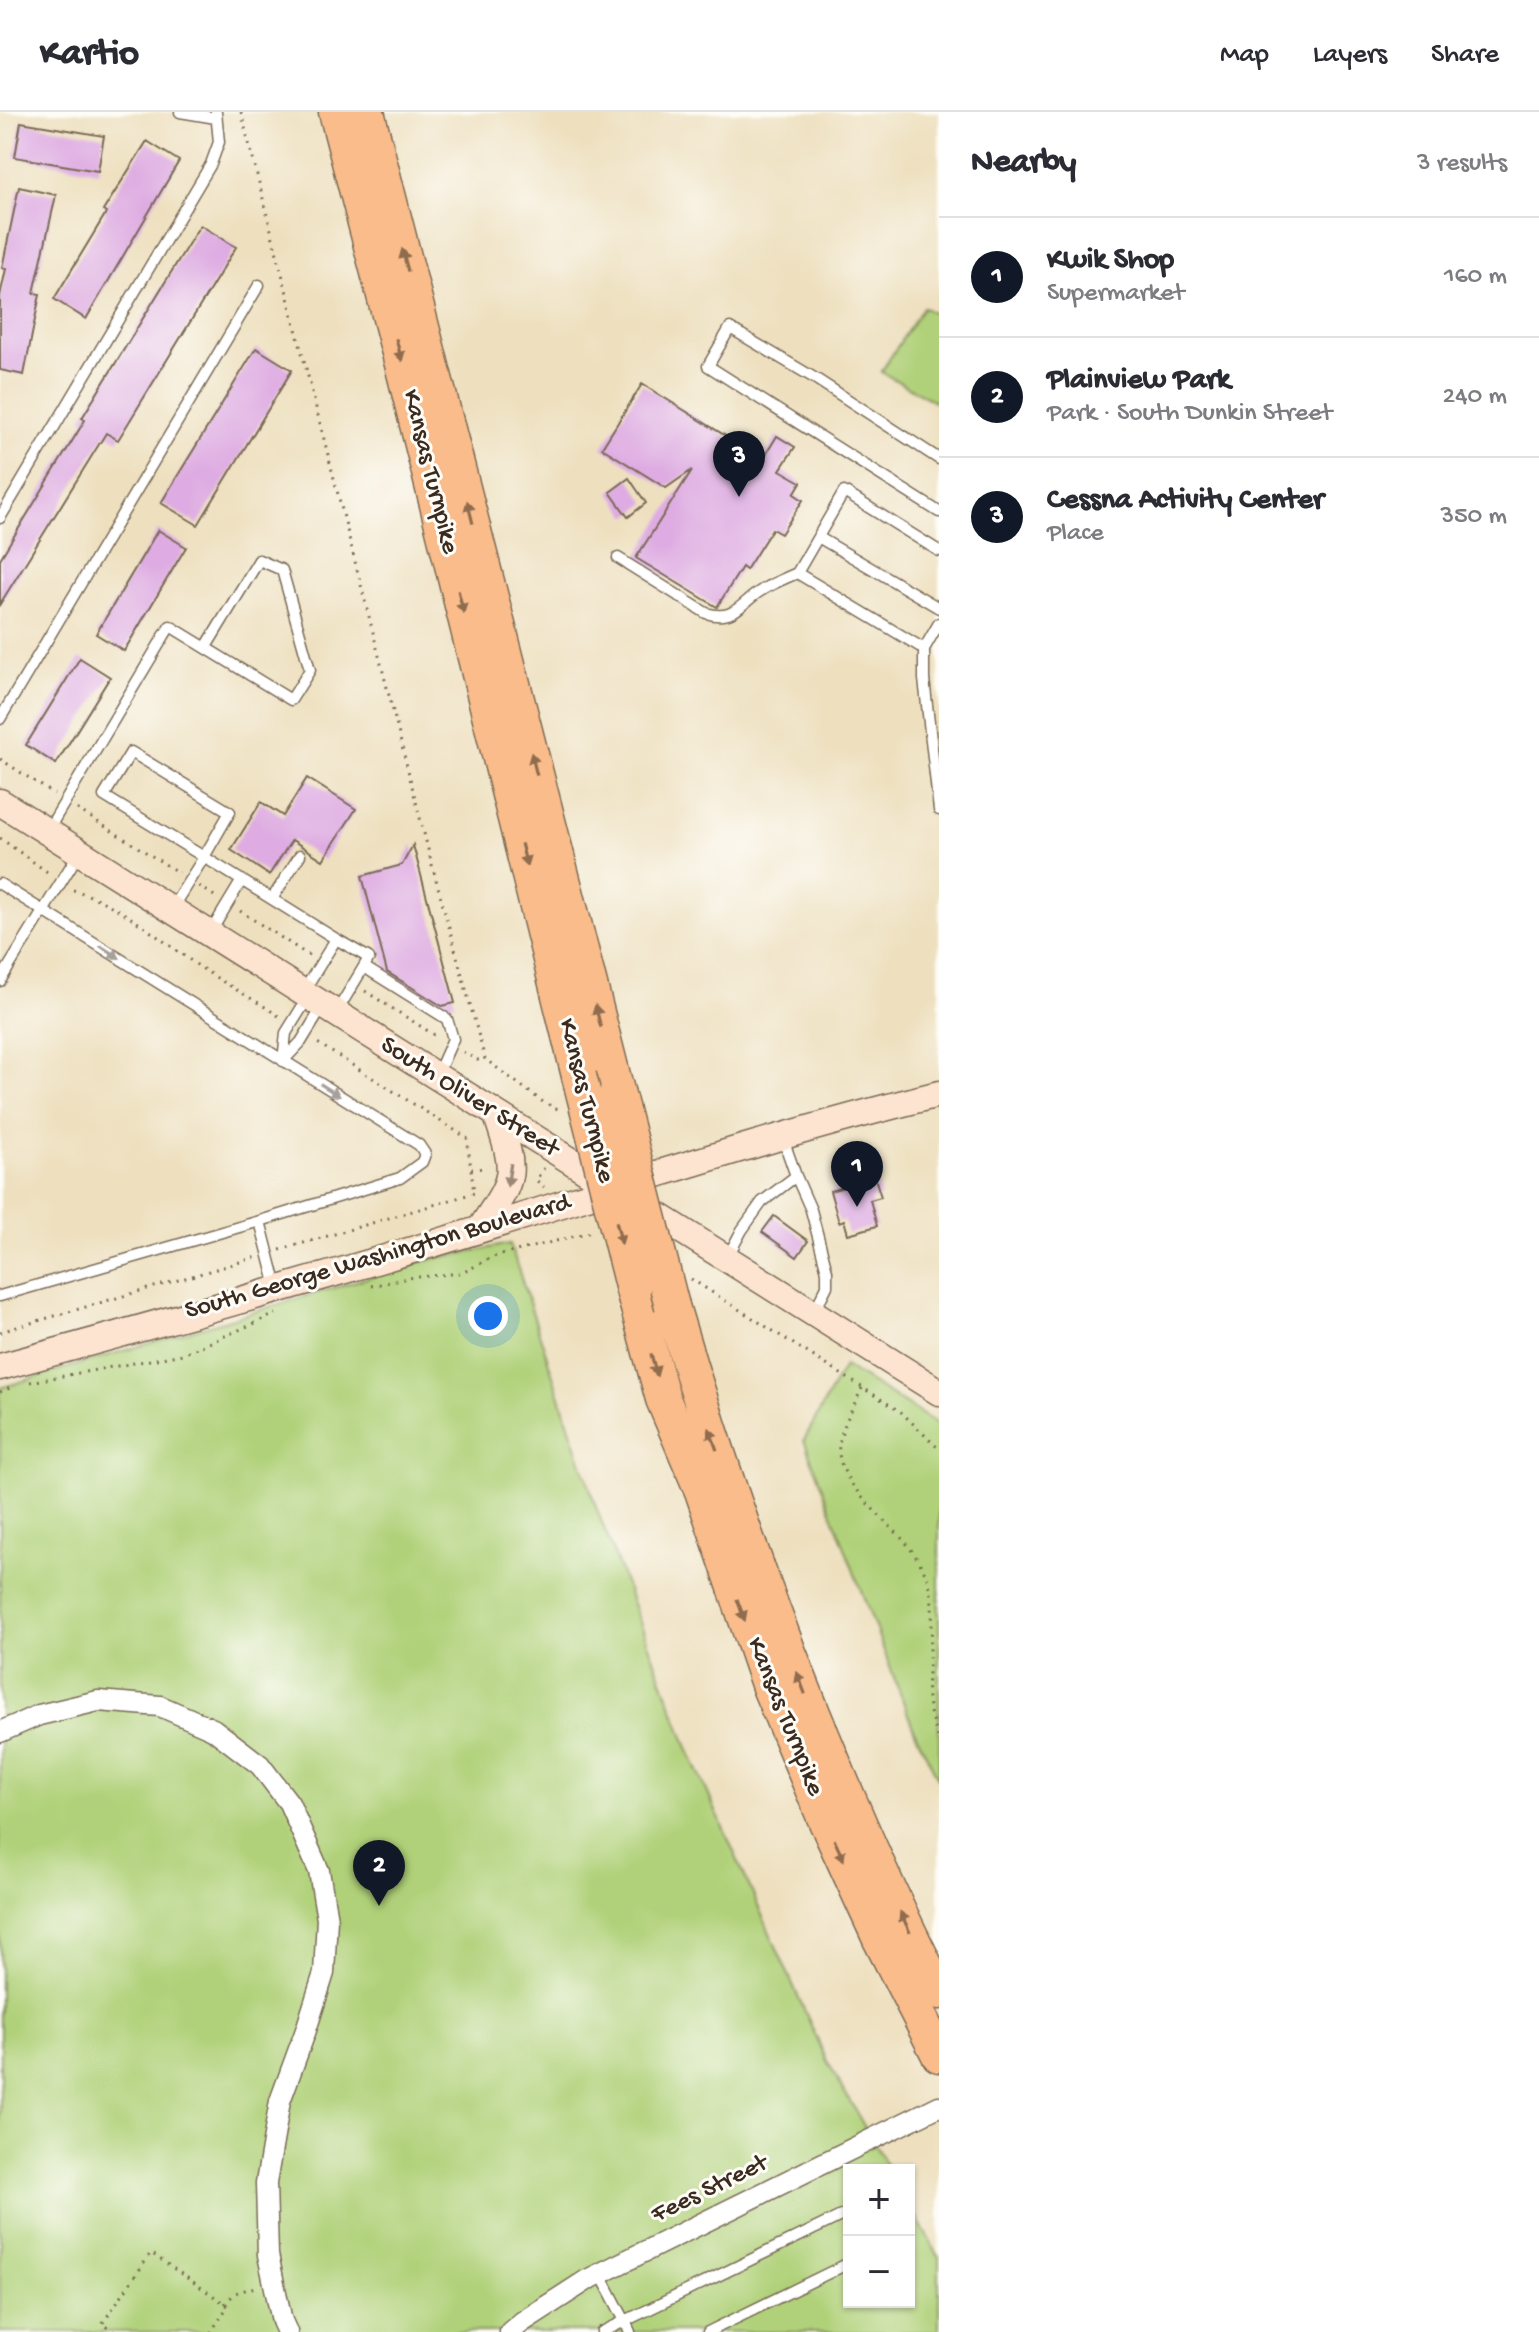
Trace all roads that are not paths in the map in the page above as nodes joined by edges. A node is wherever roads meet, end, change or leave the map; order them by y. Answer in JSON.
{"nodes":[{"id":1,"x":180,"y":112,"type":"edge"},
{"id":2,"x":336,"y":112,"type":"edge"},
{"id":3,"x":367,"y":112,"type":"edge"},
{"id":4,"x":216,"y":115,"type":"edge"},
{"id":5,"x":259,"y":285,"type":"dead end"},
{"id":6,"x":939,"y":459,"type":"edge"},
{"id":7,"x":939,"y":512,"type":"edge"},
{"id":8,"x":0,"y":518,"type":"edge"},
{"id":9,"x":818,"y":537,"type":"junction"},
{"id":10,"x":939,"y":551,"type":"edge"},
{"id":11,"x":618,"y":558,"type":"dead end"},
{"id":12,"x":797,"y":573,"type":"junction"},
{"id":13,"x":939,"y":608,"type":"edge"},
{"id":14,"x":939,"y":623,"type":"edge"},
{"id":15,"x":206,"y":647,"type":"junction"},
{"id":16,"x":924,"y":649,"type":"junction"},
{"id":17,"x":0,"y":719,"type":"edge"},
{"id":18,"x":0,"y":802,"type":"edge"},
{"id":19,"x":939,"y":810,"type":"edge"},
{"id":20,"x":47,"y":831,"type":"junction"},
{"id":21,"x":80,"y":853,"type":"junction"},
{"id":22,"x":300,"y":855,"type":"dead end"},
{"id":23,"x":204,"y":857,"type":"junction"},
{"id":24,"x":242,"y":880,"type":"junction"},
{"id":25,"x":0,"y":884,"type":"edge"},
{"id":26,"x":272,"y":899,"type":"junction"},
{"id":27,"x":171,"y":910,"type":"junction"},
{"id":28,"x":43,"y":911,"type":"junction"},
{"id":29,"x":209,"y":934,"type":"junction"},
{"id":30,"x":336,"y":939,"type":"junction"},
{"id":31,"x":364,"y":967,"type":"junction"},
{"id":32,"x":0,"y":981,"type":"edge"},
{"id":33,"x":317,"y":1002,"type":"junction"},
{"id":34,"x":283,"y":1061,"type":"junction"},
{"id":35,"x":436,"y":1077,"type":"junction"},
{"id":36,"x":939,"y":1094,"type":"edge"},
{"id":37,"x":497,"y":1116,"type":"junction"},
{"id":38,"x":782,"y":1136,"type":"junction"},
{"id":39,"x":796,"y":1176,"type":"junction"},
{"id":40,"x":612,"y":1188,"type":"junction"},
{"id":41,"x":260,"y":1221,"type":"junction"},
{"id":42,"x":481,"y":1228,"type":"junction"},
{"id":43,"x":726,"y":1260,"type":"junction"},
{"id":44,"x":0,"y":1296,"type":"edge"},
{"id":45,"x":277,"y":1301,"type":"junction"},
{"id":46,"x":814,"y":1314,"type":"junction"},
{"id":47,"x":2,"y":1371,"type":"edge"},
{"id":48,"x":939,"y":1392,"type":"edge"},
{"id":49,"x":0,"y":1732,"type":"edge"},
{"id":50,"x":939,"y":1992,"type":"edge"},
{"id":51,"x":939,"y":2055,"type":"edge"},
{"id":52,"x":939,"y":2106,"type":"edge"},
{"id":53,"x":843,"y":2215,"type":"edge"},
{"id":54,"x":843,"y":2266,"type":"edge"},
{"id":55,"x":600,"y":2273,"type":"junction"},
{"id":56,"x":625,"y":2321,"type":"junction"},
{"id":57,"x":287,"y":2332,"type":"edge"},
{"id":58,"x":510,"y":2332,"type":"edge"},
{"id":59,"x":602,"y":2332,"type":"edge"},
{"id":60,"x":630,"y":2332,"type":"edge"},
{"id":61,"x":708,"y":2332,"type":"edge"}],
"edges":[{"from":1,"to":4,"type":"lane"},
{"from":2,"to":51,"type":"highway","name":"Kansas Turnpike","one_way":true,"bridge":true},
{"from":50,"to":3,"type":"highway","name":"Kansas Turnpike","one_way":true,"bridge":true},
{"from":4,"to":8,"type":"lane"},
{"from":5,"to":17,"type":"lane"},
{"from":6,"to":7,"type":"lane"},
{"from":9,"to":10,"type":"lane"},
{"from":9,"to":12,"type":"lane"},
{"from":9,"to":13,"type":"lane"},
{"from":11,"to":12,"type":"lane"},
{"from":12,"to":16,"type":"lane"},
{"from":14,"to":16,"type":"lane"},
{"from":15,"to":15,"type":"lane"},
{"from":15,"to":20,"type":"lane"},
{"from":16,"to":19,"type":"lane"},
{"from":18,"to":20,"type":"street","name":"South Oliver Street"},
{"from":20,"to":21,"type":"street","name":"South Oliver Street"},
{"from":21,"to":27,"type":"street","name":"South Oliver Street"},
{"from":21,"to":28,"type":"lane"},
{"from":22,"to":26,"type":"lane"},
{"from":23,"to":23,"type":"lane"},
{"from":23,"to":24,"type":"lane"},
{"from":23,"to":27,"type":"lane"},
{"from":24,"to":26,"type":"lane"},
{"from":24,"to":29,"type":"lane"},
{"from":25,"to":28,"type":"lane"},
{"from":26,"to":30,"type":"lane"},
{"from":27,"to":29,"type":"street","name":"South Oliver Street"},
{"from":28,"to":32,"type":"lane"},
{"from":28,"to":34,"type":"lane","one_way":true},
{"from":29,"to":33,"type":"street","name":"South Oliver Street"},
{"from":30,"to":31,"type":"lane"},
{"from":30,"to":33,"type":"lane"},
{"from":31,"to":33,"type":"lane"},
{"from":31,"to":35,"type":"lane"},
{"from":33,"to":34,"type":"lane"},
{"from":33,"to":34,"type":"lane"},
{"from":33,"to":35,"type":"street","name":"South Oliver Street"},
{"from":34,"to":41,"type":"lane","one_way":true},
{"from":35,"to":37,"type":"street","name":"South Oliver Street"},
{"from":36,"to":38,"type":"street","name":"South George Washington Boulevard"},
{"from":37,"to":40,"type":"street","name":"South Oliver Street"},
{"from":37,"to":42,"type":"street","one_way":true},
{"from":38,"to":39,"type":"lane"},
{"from":38,"to":40,"type":"street","name":"South George Washington Boulevard"},
{"from":39,"to":43,"type":"lane"},
{"from":39,"to":46,"type":"lane"},
{"from":40,"to":42,"type":"street","name":"South George Washington Boulevard"},
{"from":40,"to":43,"type":"street","name":"South Oliver Street"},
{"from":41,"to":44,"type":"lane"},
{"from":41,"to":45,"type":"lane"},
{"from":42,"to":45,"type":"street","name":"South George Washington Boulevard"},
{"from":43,"to":46,"type":"street","name":"South Oliver Street"},
{"from":45,"to":47,"type":"street","name":"South George Washington Boulevard"},
{"from":46,"to":48,"type":"street","name":"South Oliver Street"},
{"from":49,"to":57,"type":"street"},
{"from":52,"to":55,"type":"street","name":"Fees Street"},
{"from":53,"to":56,"type":"lane"},
{"from":54,"to":61,"type":"lane"},
{"from":55,"to":56,"type":"lane"},
{"from":55,"to":58,"type":"street","name":"Fees Street"},
{"from":56,"to":59,"type":"lane"},
{"from":56,"to":60,"type":"lane"}]}
